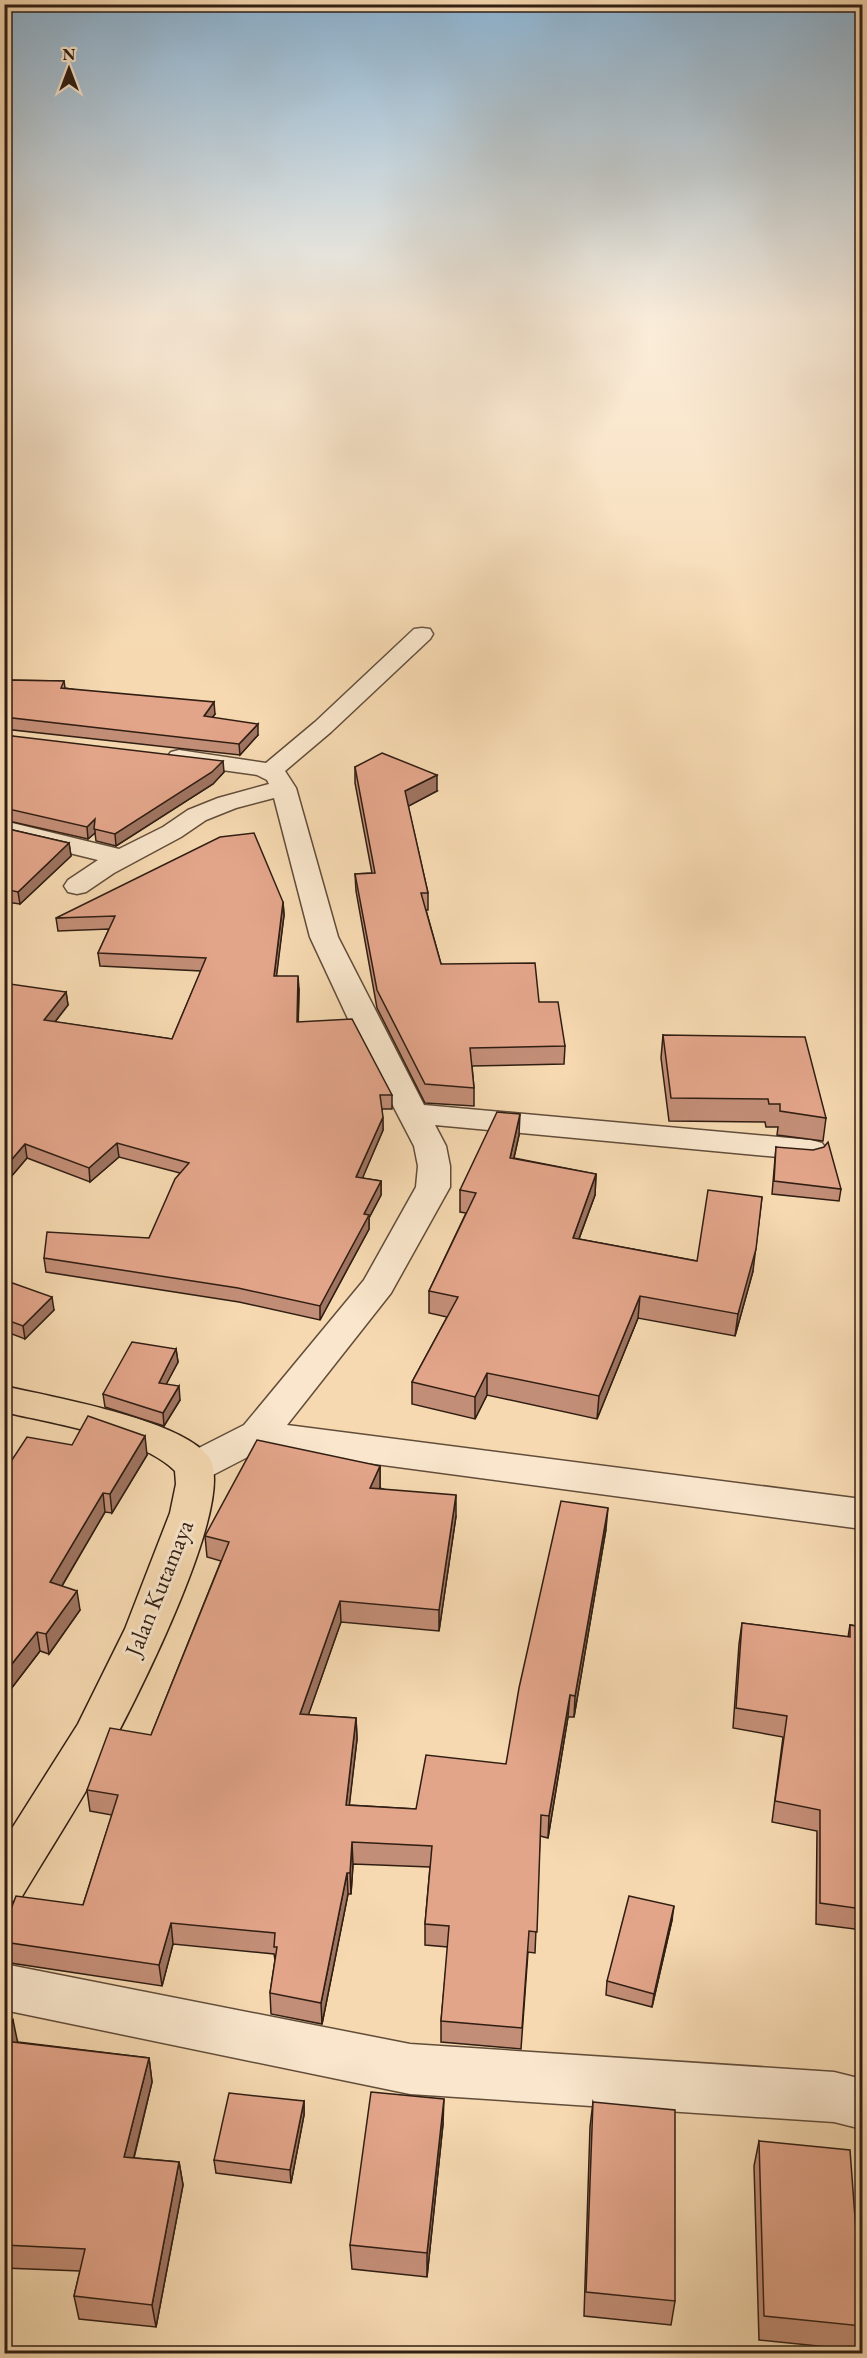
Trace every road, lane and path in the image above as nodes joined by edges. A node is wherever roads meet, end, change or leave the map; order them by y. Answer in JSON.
{"nodes":[{"id":1,"x":422,"y":634,"type":"dead end"},
{"id":2,"x":150,"y":753,"type":"edge"},
{"id":3,"x":277,"y":780,"type":"junction"},
{"id":4,"x":4,"y":829,"type":"edge"},
{"id":5,"x":122,"y":858,"type":"junction"},
{"id":6,"x":77,"y":886,"type":"dead end"},
{"id":7,"x":411,"y":1113,"type":"junction"},
{"id":8,"x":811,"y":1150,"type":"edge"},
{"id":9,"x":4,"y":1399,"type":"edge"},
{"id":10,"x":258,"y":1435,"type":"junction"},
{"id":11,"x":195,"y":1467,"type":"junction"},
{"id":12,"x":862,"y":1514,"type":"edge"},
{"id":13,"x":4,"y":1883,"type":"edge"},
{"id":14,"x":4,"y":1987,"type":"edge"},
{"id":15,"x":862,"y":2104,"type":"edge"}],
"edges":[{"from":1,"to":3,"type":"street"},
{"from":2,"to":3,"type":"street"},
{"from":3,"to":5,"type":"street"},
{"from":3,"to":7,"type":"street"},
{"from":4,"to":5,"type":"street"},
{"from":5,"to":6,"type":"street"},
{"from":7,"to":8,"type":"street"},
{"from":7,"to":10,"type":"street"},
{"from":9,"to":11,"type":"main road"},
{"from":10,"to":11,"type":"street"},
{"from":10,"to":12,"type":"street"},
{"from":11,"to":13,"type":"main road","name":"Jalan Kutamaya"},
{"from":14,"to":15,"type":"street"}]}
